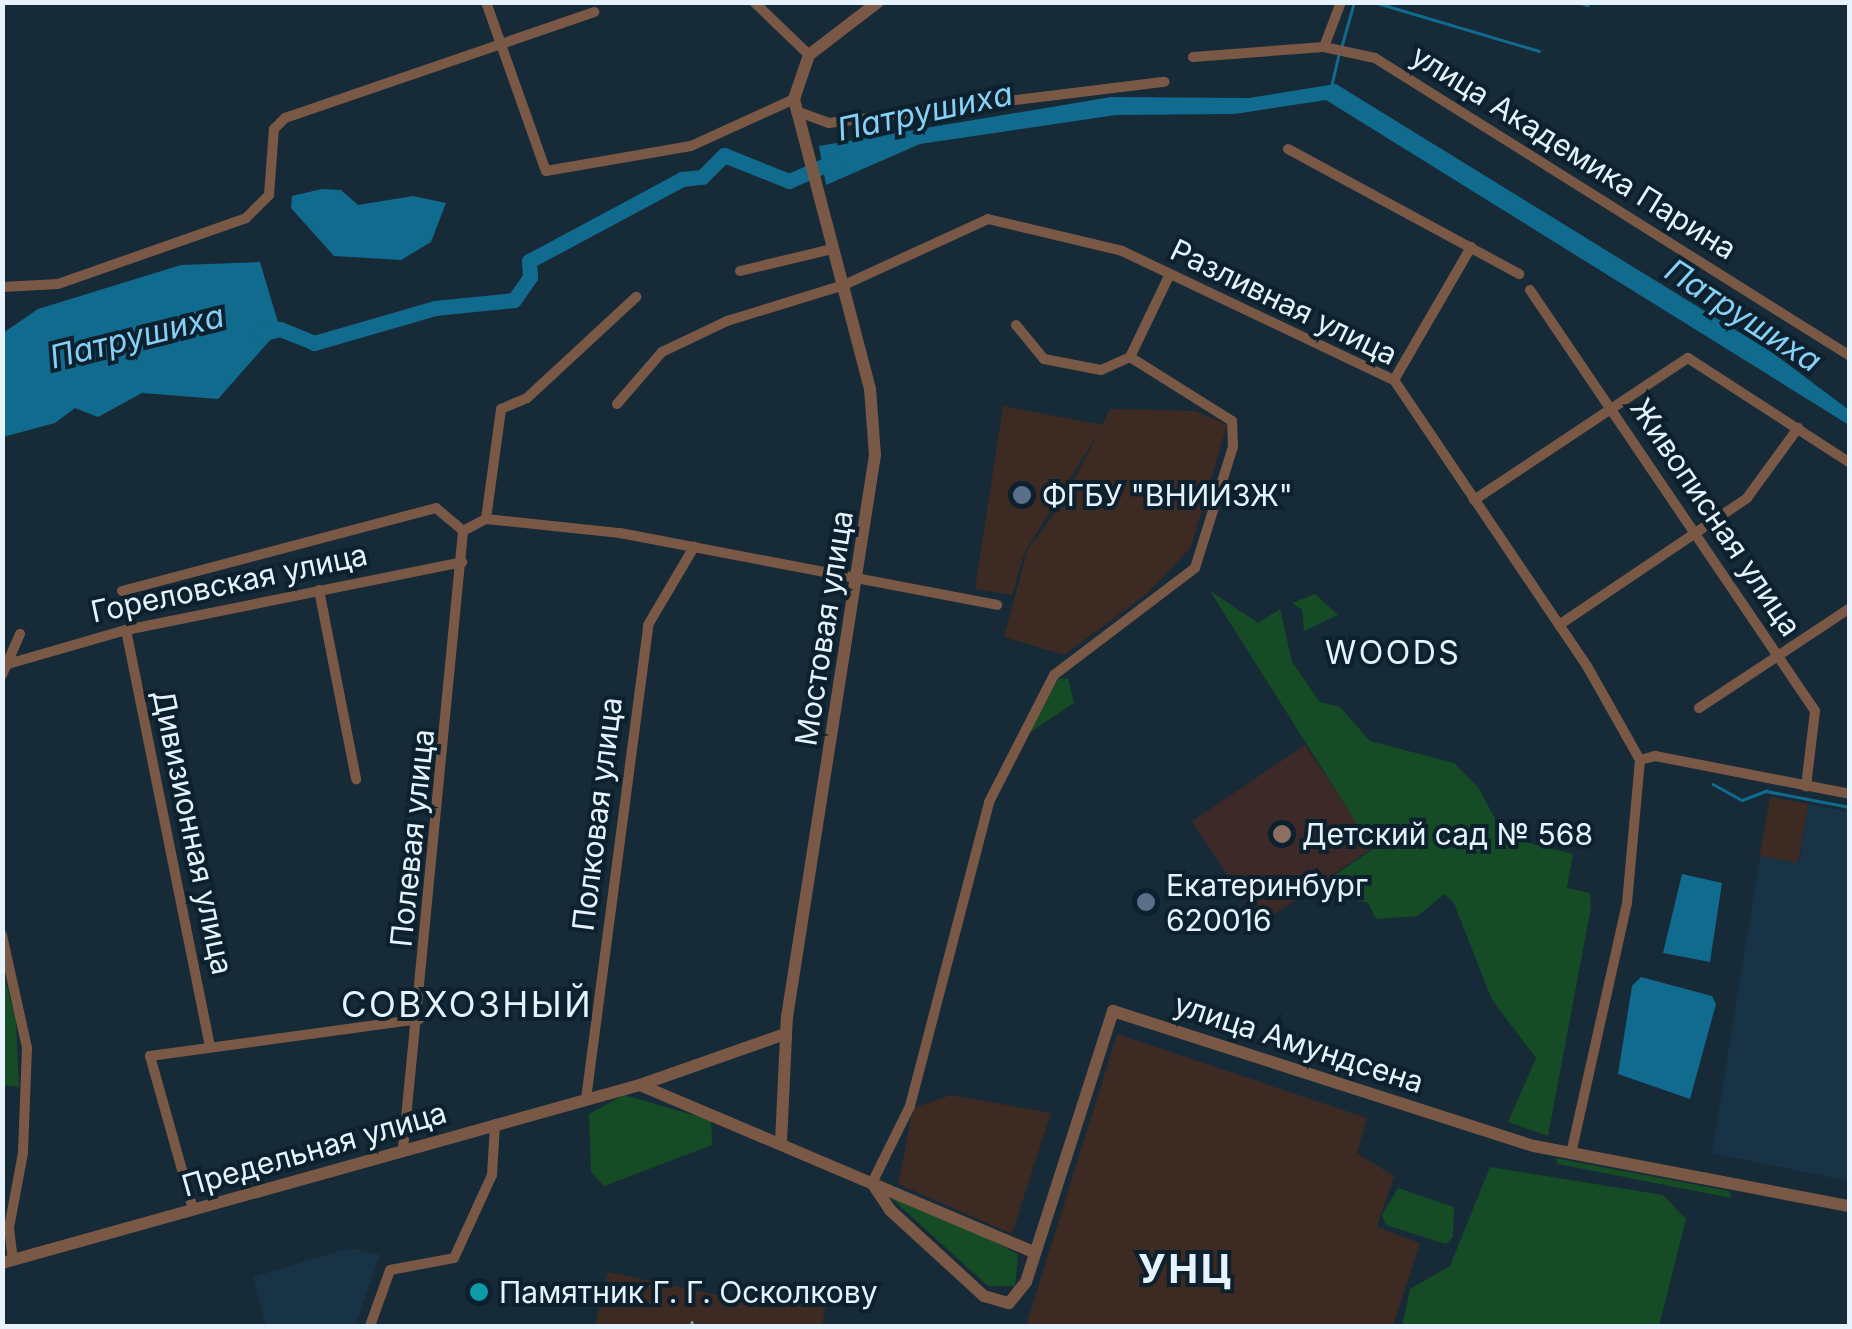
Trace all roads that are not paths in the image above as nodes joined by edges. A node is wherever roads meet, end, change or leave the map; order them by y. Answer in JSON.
{"nodes":[{"id":1,"x":486,"y":2,"type":"edge"},
{"id":2,"x":754,"y":2,"type":"edge"},
{"id":3,"x":878,"y":2,"type":"edge"},
{"id":4,"x":1341,"y":2,"type":"edge"},
{"id":5,"x":594,"y":12,"type":"dead end"},
{"id":6,"x":500,"y":40,"type":"junction"},
{"id":7,"x":1324,"y":47,"type":"junction"},
{"id":8,"x":809,"y":55,"type":"junction"},
{"id":9,"x":1194,"y":57,"type":"dead end"},
{"id":10,"x":1166,"y":82,"type":"dead end"},
{"id":11,"x":795,"y":105,"type":"junction"},
{"id":12,"x":1288,"y":148,"type":"dead end"},
{"id":13,"x":1471,"y":246,"type":"junction"},
{"id":14,"x":832,"y":250,"type":"junction"},
{"id":15,"x":740,"y":271,"type":"dead end"},
{"id":16,"x":1170,"y":274,"type":"junction"},
{"id":17,"x":1519,"y":274,"type":"dead end"},
{"id":18,"x":844,"y":285,"type":"junction"},
{"id":19,"x":2,"y":287,"type":"edge"},
{"id":20,"x":1530,"y":290,"type":"dead end"},
{"id":21,"x":636,"y":297,"type":"dead end"},
{"id":22,"x":1016,"y":325,"type":"dead end"},
{"id":23,"x":1850,"y":356,"type":"edge"},
{"id":24,"x":1130,"y":357,"type":"junction"},
{"id":25,"x":1394,"y":380,"type":"junction"},
{"id":26,"x":617,"y":404,"type":"dead end"},
{"id":27,"x":1613,"y":408,"type":"junction"},
{"id":28,"x":1798,"y":428,"type":"junction"},
{"id":29,"x":1850,"y":463,"type":"edge"},
{"id":30,"x":1474,"y":500,"type":"junction"},
{"id":31,"x":486,"y":519,"type":"junction"},
{"id":32,"x":1695,"y":530,"type":"junction"},
{"id":33,"x":463,"y":532,"type":"junction"},
{"id":34,"x":694,"y":547,"type":"junction"},
{"id":35,"x":462,"y":562,"type":"junction"},
{"id":36,"x":857,"y":577,"type":"junction"},
{"id":37,"x":319,"y":590,"type":"junction"},
{"id":38,"x":122,"y":591,"type":"dead end"},
{"id":39,"x":996,"y":604,"type":"dead end"},
{"id":40,"x":1850,"y":608,"type":"edge"},
{"id":41,"x":1559,"y":625,"type":"junction"},
{"id":42,"x":126,"y":630,"type":"junction"},
{"id":43,"x":20,"y":634,"type":"dead end"},
{"id":44,"x":1778,"y":656,"type":"junction"},
{"id":45,"x":5,"y":669,"type":"edge"},
{"id":46,"x":1700,"y":708,"type":"dead end"},
{"id":47,"x":1640,"y":760,"type":"junction"},
{"id":48,"x":356,"y":779,"type":"dead end"},
{"id":49,"x":1806,"y":786,"type":"junction"},
{"id":50,"x":1850,"y":794,"type":"edge"},
{"id":51,"x":2,"y":935,"type":"edge"},
{"id":52,"x":418,"y":1020,"type":"junction"},
{"id":53,"x":785,"y":1034,"type":"junction"},
{"id":54,"x":210,"y":1045,"type":"junction"},
{"id":55,"x":640,"y":1085,"type":"junction"},
{"id":56,"x":586,"y":1100,"type":"junction"},
{"id":57,"x":495,"y":1124,"type":"junction"},
{"id":58,"x":781,"y":1142,"type":"junction"},
{"id":59,"x":404,"y":1150,"type":"junction"},
{"id":60,"x":1572,"y":1154,"type":"junction"},
{"id":61,"x":872,"y":1183,"type":"junction"},
{"id":62,"x":1850,"y":1206,"type":"edge"},
{"id":63,"x":193,"y":1208,"type":"junction"},
{"id":64,"x":1034,"y":1254,"type":"junction"},
{"id":65,"x":8,"y":1262,"type":"edge"},
{"id":66,"x":370,"y":1326,"type":"edge"}],
"edges":[{"from":1,"to":6,"type":"street"},
{"from":2,"to":8,"type":"street"},
{"from":3,"to":8,"type":"street"},
{"from":4,"to":7,"type":"street"},
{"from":5,"to":6,"type":"street"},
{"from":6,"to":11,"type":"street"},
{"from":6,"to":19,"type":"street"},
{"from":7,"to":9,"type":"street","name":"улица Академика Парина"},
{"from":7,"to":23,"type":"street","name":"улица Академика Парина"},
{"from":8,"to":11,"type":"street"},
{"from":10,"to":11,"type":"street"},
{"from":11,"to":14,"type":"street","name":"Мостовая улица"},
{"from":12,"to":13,"type":"street"},
{"from":13,"to":17,"type":"street"},
{"from":13,"to":25,"type":"street"},
{"from":14,"to":15,"type":"street"},
{"from":14,"to":18,"type":"street","name":"Мостовая улица"},
{"from":16,"to":18,"type":"street","name":"Разливная улица"},
{"from":16,"to":24,"type":"street"},
{"from":16,"to":25,"type":"street","name":"Разливная улица"},
{"from":18,"to":26,"type":"street","name":"Разливная улица"},
{"from":18,"to":36,"type":"street","name":"Мостовая улица"},
{"from":20,"to":27,"type":"street","name":"Живописная улица"},
{"from":21,"to":31,"type":"street"},
{"from":22,"to":24,"type":"street"},
{"from":24,"to":61,"type":"street"},
{"from":25,"to":30,"type":"street","name":"Разливная улица"},
{"from":27,"to":28,"type":"street"},
{"from":27,"to":30,"type":"street"},
{"from":27,"to":32,"type":"street","name":"Живописная улица"},
{"from":28,"to":29,"type":"street"},
{"from":28,"to":32,"type":"street"},
{"from":30,"to":41,"type":"street","name":"Разливная улица"},
{"from":31,"to":33,"type":"street"},
{"from":31,"to":34,"type":"street"},
{"from":32,"to":41,"type":"street"},
{"from":32,"to":44,"type":"street","name":"Живописная улица"},
{"from":33,"to":35,"type":"street","name":"Полевая улица"},
{"from":33,"to":38,"type":"street"},
{"from":34,"to":36,"type":"street"},
{"from":34,"to":56,"type":"street","name":"Полковая улица"},
{"from":35,"to":37,"type":"street","name":"Гореловская улица"},
{"from":35,"to":52,"type":"street","name":"Полевая улица"},
{"from":36,"to":39,"type":"street"},
{"from":36,"to":53,"type":"street","name":"Мостовая улица"},
{"from":37,"to":42,"type":"street","name":"Гореловская улица"},
{"from":37,"to":48,"type":"street"},
{"from":40,"to":44,"type":"street"},
{"from":41,"to":47,"type":"street","name":"Разливная улица"},
{"from":42,"to":45,"type":"street","name":"Гореловская улица"},
{"from":42,"to":54,"type":"street","name":"Дивизионная улица"},
{"from":43,"to":45,"type":"street"},
{"from":44,"to":46,"type":"street"},
{"from":44,"to":49,"type":"street","name":"Живописная улица"},
{"from":47,"to":49,"type":"street"},
{"from":47,"to":60,"type":"street"},
{"from":49,"to":50,"type":"street"},
{"from":51,"to":65,"type":"street"},
{"from":52,"to":54,"type":"street"},
{"from":52,"to":59,"type":"street","name":"Полевая улица"},
{"from":53,"to":55,"type":"street","name":"Предельная улица"},
{"from":53,"to":58,"type":"street","name":"Мостовая улица"},
{"from":54,"to":63,"type":"street"},
{"from":55,"to":56,"type":"street","name":"Предельная улица"},
{"from":55,"to":58,"type":"street"},
{"from":56,"to":57,"type":"street","name":"Предельная улица"},
{"from":57,"to":59,"type":"street","name":"Предельная улица"},
{"from":57,"to":66,"type":"street"},
{"from":58,"to":61,"type":"street"},
{"from":59,"to":63,"type":"street","name":"Предельная улица"},
{"from":60,"to":62,"type":"street","name":"улица Амундсена"},
{"from":60,"to":64,"type":"street","name":"улица Амундсена"},
{"from":61,"to":64,"type":"street"},
{"from":61,"to":64,"type":"street","name":"улица Амундсена"},
{"from":63,"to":65,"type":"street","name":"Предельная улица"}]}
